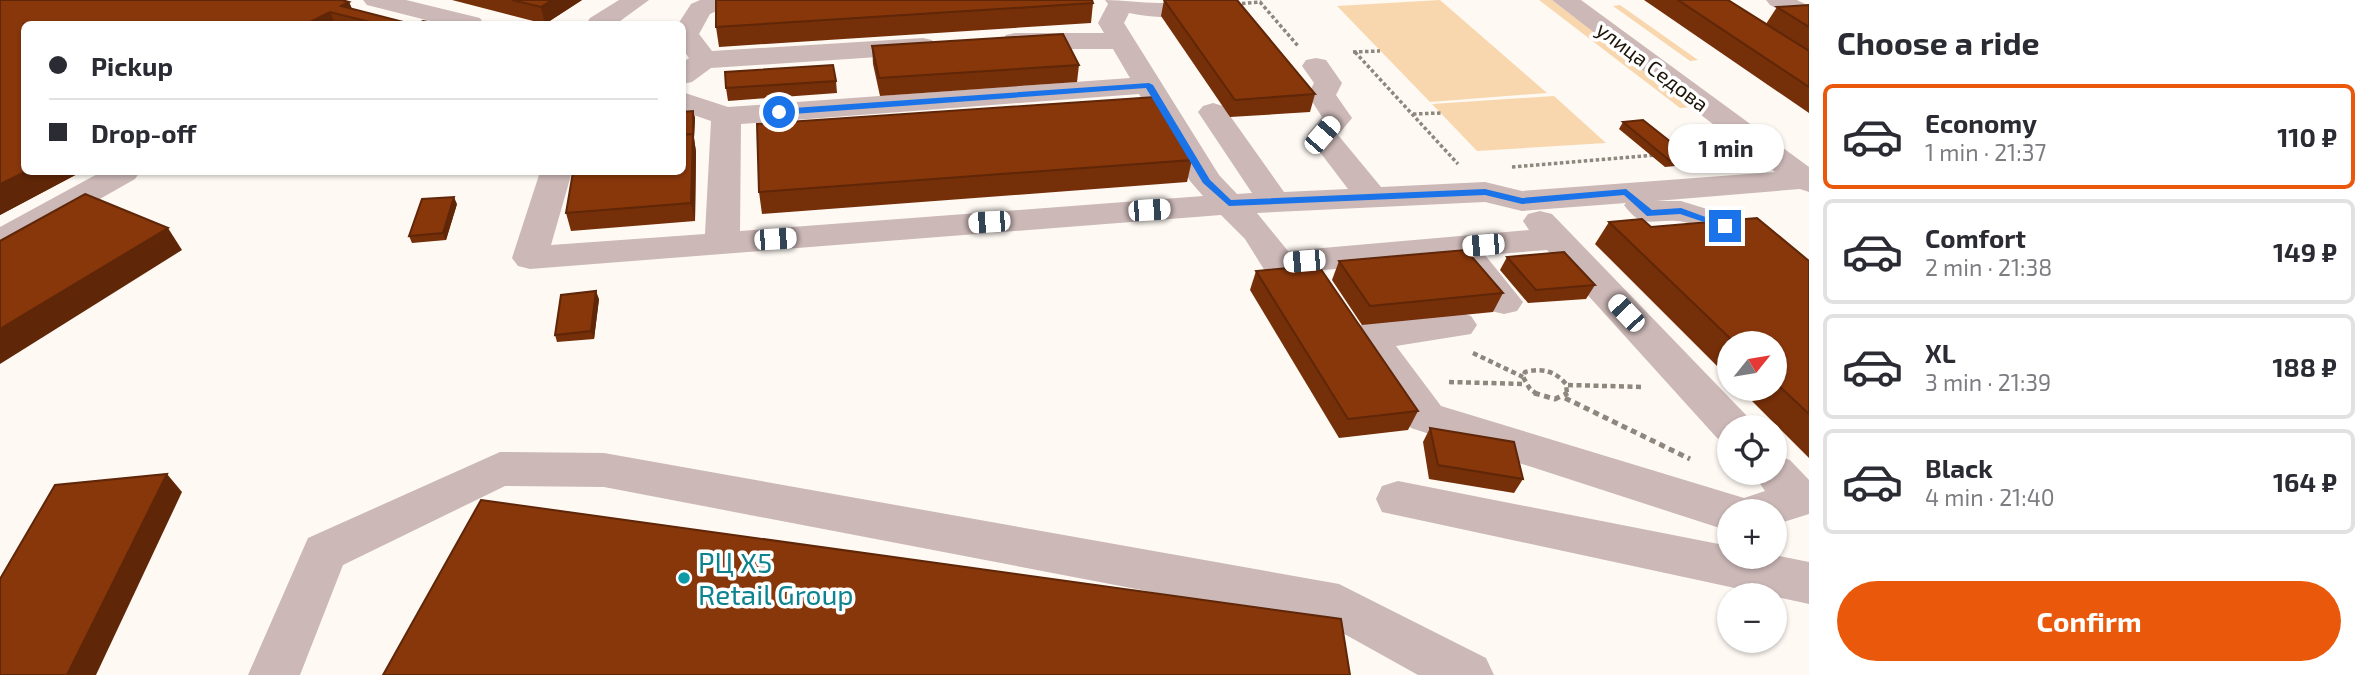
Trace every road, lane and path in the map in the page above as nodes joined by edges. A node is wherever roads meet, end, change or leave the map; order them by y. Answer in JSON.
{"nodes":[{"id":1,"x":376,"y":0,"type":"edge"},
{"id":2,"x":636,"y":0,"type":"edge"},
{"id":3,"x":721,"y":0,"type":"edge"},
{"id":4,"x":1565,"y":0,"type":"edge"},
{"id":5,"x":1591,"y":0,"type":"edge"},
{"id":6,"x":1779,"y":0,"type":"edge"},
{"id":7,"x":1120,"y":2,"type":"edge"},
{"id":8,"x":1190,"y":8,"type":"joint"},
{"id":9,"x":1809,"y":18,"type":"edge"},
{"id":10,"x":459,"y":21,"type":"edge"},
{"id":11,"x":604,"y":21,"type":"edge"},
{"id":12,"x":686,"y":31,"type":"edge"},
{"id":13,"x":686,"y":37,"type":"edge"},
{"id":14,"x":1122,"y":41,"type":"junction"},
{"id":15,"x":988,"y":42,"type":"edge"},
{"id":16,"x":948,"y":45,"type":"edge"},
{"id":17,"x":1355,"y":52,"type":"dead end"},
{"id":18,"x":704,"y":60,"type":"junction"},
{"id":19,"x":1316,"y":66,"type":"joint"},
{"id":20,"x":686,"y":73,"type":"edge"},
{"id":21,"x":1155,"y":95,"type":"junction"},
{"id":22,"x":686,"y":102,"type":"edge"},
{"id":23,"x":1213,"y":112,"type":"dead end"},
{"id":24,"x":1441,"y":113,"type":"dead end"},
{"id":25,"x":1412,"y":115,"type":"junction"},
{"id":26,"x":726,"y":116,"type":"junction"},
{"id":27,"x":996,"y":116,"type":"edge"},
{"id":28,"x":1723,"y":147,"type":"dead end"},
{"id":29,"x":1668,"y":151,"type":"edge"},
{"id":30,"x":1661,"y":154,"type":"edge"},
{"id":31,"x":1505,"y":167,"type":"dead end"},
{"id":32,"x":1464,"y":171,"type":"dead end"},
{"id":33,"x":119,"y":175,"type":"edge"},
{"id":34,"x":555,"y":175,"type":"edge"},
{"id":35,"x":1808,"y":175,"type":"edge"},
{"id":36,"x":1626,"y":192,"type":"junction"},
{"id":37,"x":1371,"y":196,"type":"junction"},
{"id":38,"x":1273,"y":200,"type":"junction"},
{"id":39,"x":1522,"y":201,"type":"junction"},
{"id":40,"x":1229,"y":204,"type":"junction"},
{"id":41,"x":1557,"y":238,"type":"junction"},
{"id":42,"x":0,"y":241,"type":"edge"},
{"id":43,"x":722,"y":243,"type":"junction"},
{"id":44,"x":1458,"y":247,"type":"junction"},
{"id":45,"x":1809,"y":285,"type":"edge"},
{"id":46,"x":1504,"y":302,"type":"edge"},
{"id":47,"x":1458,"y":325,"type":"dead end"},
{"id":48,"x":1400,"y":381,"type":"junction"},
{"id":49,"x":1525,"y":384,"type":"junction"},
{"id":50,"x":1565,"y":398,"type":"junction"},
{"id":51,"x":1721,"y":415,"type":"edge"},
{"id":52,"x":1698,"y":463,"type":"dead end"},
{"id":53,"x":1786,"y":485,"type":"edge"},
{"id":54,"x":1398,"y":499,"type":"dead end"},
{"id":55,"x":1787,"y":503,"type":"edge"},
{"id":56,"x":1717,"y":508,"type":"edge"},
{"id":57,"x":1778,"y":571,"type":"edge"},
{"id":58,"x":274,"y":675,"type":"edge"},
{"id":59,"x":1468,"y":675,"type":"edge"}],
"edges":[{"from":1,"to":10,"type":"street"},
{"from":2,"to":11,"type":"street"},
{"from":3,"to":12,"type":"street"},
{"from":4,"to":35,"type":"street","name":"улица Седова"},
{"from":5,"to":35,"type":"street","name":"улица Седова"},
{"from":6,"to":9,"type":"street"},
{"from":7,"to":8,"type":"street"},
{"from":7,"to":14,"type":"street"},
{"from":8,"to":19,"type":"path"},
{"from":13,"to":18,"type":"street"},
{"from":14,"to":15,"type":"street"},
{"from":14,"to":21,"type":"street"},
{"from":16,"to":18,"type":"street"},
{"from":17,"to":25,"type":"path"},
{"from":18,"to":20,"type":"street"},
{"from":19,"to":37,"type":"street"},
{"from":21,"to":26,"type":"street"},
{"from":21,"to":27,"type":"street"},
{"from":21,"to":40,"type":"street"},
{"from":22,"to":26,"type":"street"},
{"from":23,"to":38,"type":"street"},
{"from":24,"to":25,"type":"path"},
{"from":25,"to":32,"type":"path"},
{"from":26,"to":43,"type":"street"},
{"from":28,"to":29,"type":"path"},
{"from":30,"to":31,"type":"path"},
{"from":33,"to":42,"type":"street"},
{"from":34,"to":43,"type":"street"},
{"from":35,"to":36,"type":"street"},
{"from":36,"to":39,"type":"street"},
{"from":36,"to":45,"type":"street"},
{"from":37,"to":38,"type":"street"},
{"from":37,"to":39,"type":"street"},
{"from":38,"to":40,"type":"street"},
{"from":39,"to":41,"type":"street"},
{"from":40,"to":43,"type":"street"},
{"from":40,"to":44,"type":"street"},
{"from":41,"to":44,"type":"street"},
{"from":41,"to":51,"type":"street"},
{"from":44,"to":46,"type":"street"},
{"from":47,"to":48,"type":"street"},
{"from":48,"to":49,"type":"path"},
{"from":48,"to":56,"type":"street"},
{"from":49,"to":50,"type":"path"},
{"from":49,"to":50,"type":"path"},
{"from":50,"to":52,"type":"path"},
{"from":53,"to":55,"type":"street"},
{"from":54,"to":57,"type":"street"},
{"from":58,"to":59,"type":"street"}]}
